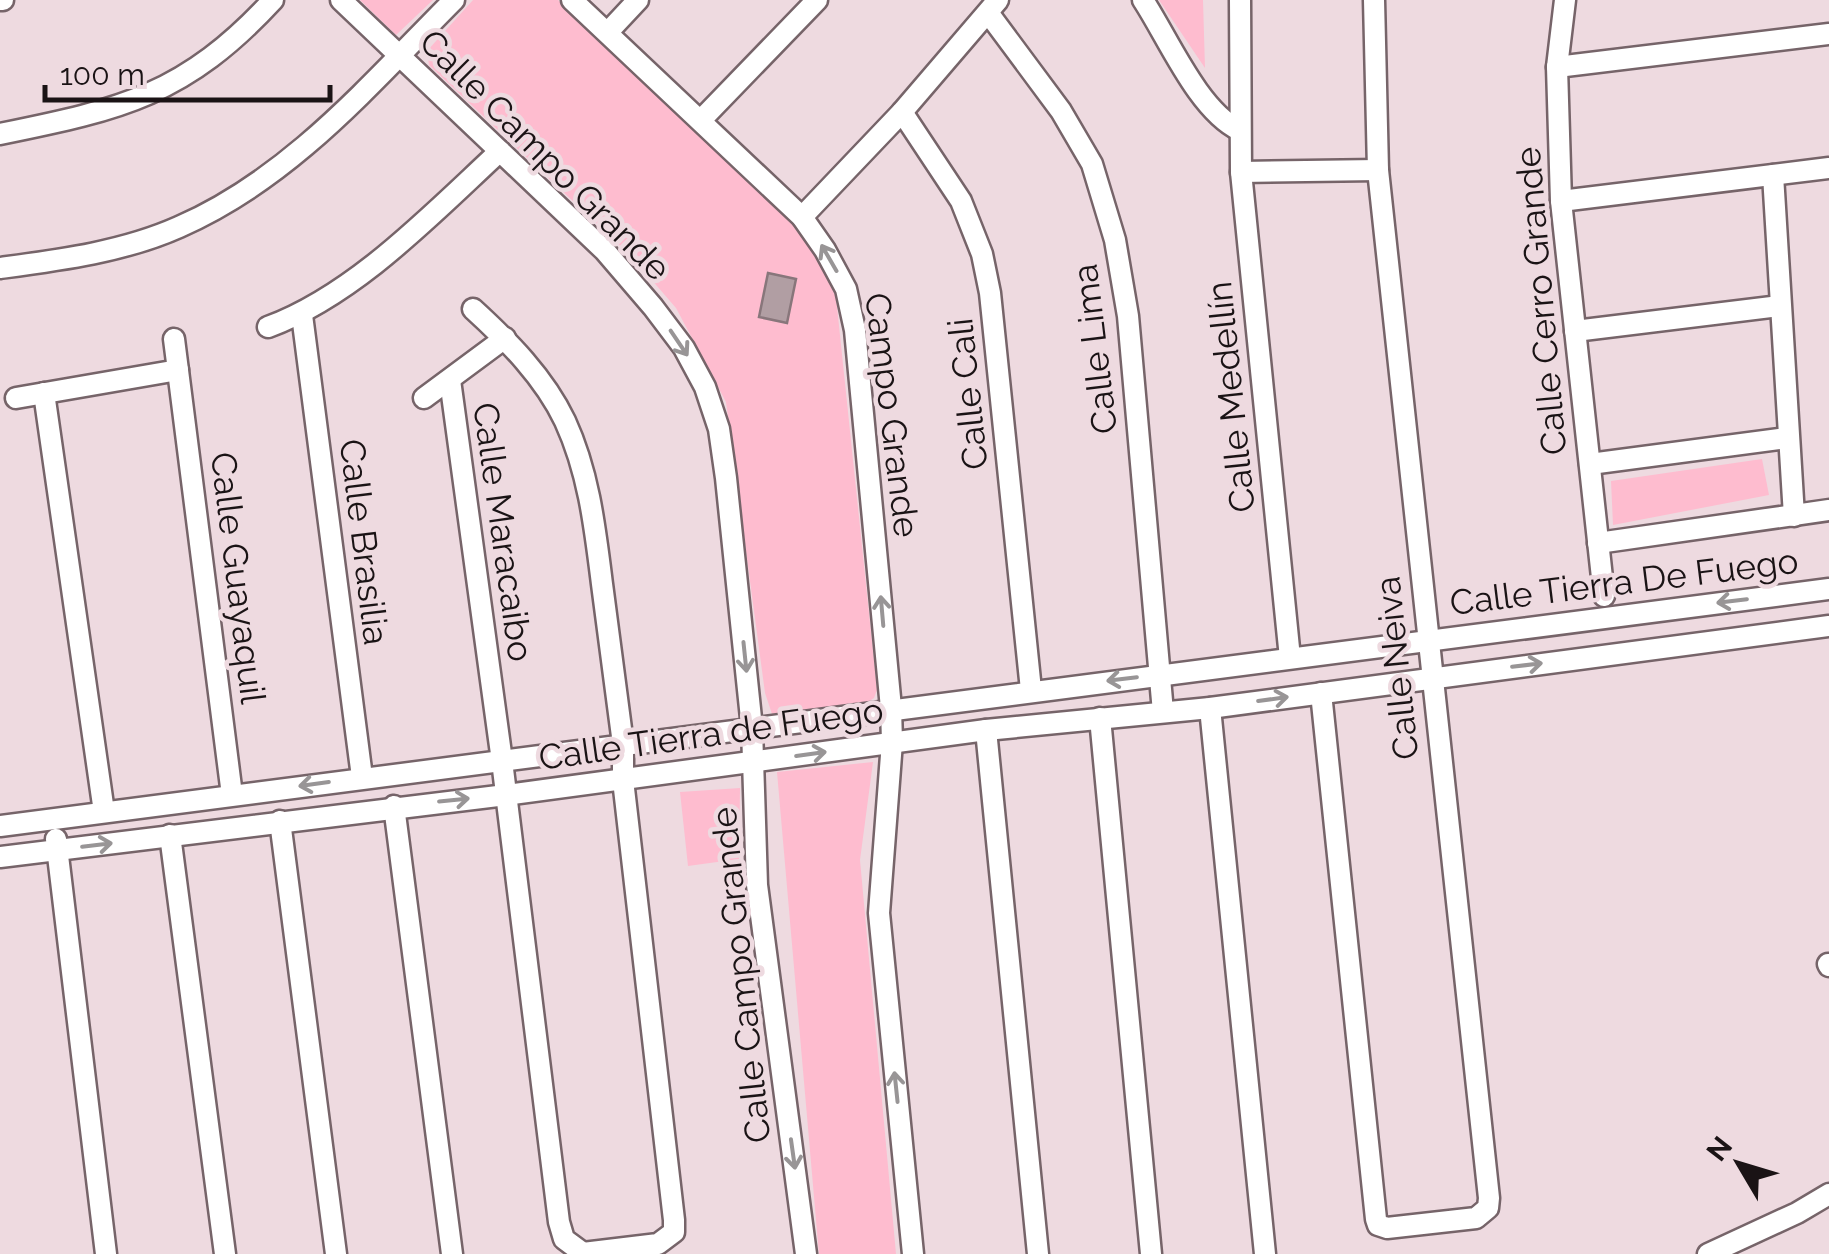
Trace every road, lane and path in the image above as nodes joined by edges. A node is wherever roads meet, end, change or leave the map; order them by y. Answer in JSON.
{"nodes":[{"id":1,"x":273,"y":0,"type":"edge"},
{"id":2,"x":341,"y":0,"type":"edge"},
{"id":3,"x":454,"y":0,"type":"edge"},
{"id":4,"x":572,"y":0,"type":"edge"},
{"id":5,"x":638,"y":0,"type":"edge"},
{"id":6,"x":817,"y":0,"type":"edge"},
{"id":7,"x":1143,"y":0,"type":"edge"},
{"id":8,"x":1240,"y":0,"type":"edge"},
{"id":9,"x":1374,"y":0,"type":"edge"},
{"id":10,"x":1566,"y":0,"type":"edge"},
{"id":11,"x":994,"y":7,"type":"edge"},
{"id":12,"x":608,"y":32,"type":"junction"},
{"id":13,"x":1829,"y":34,"type":"edge"},
{"id":14,"x":399,"y":56,"type":"junction"},
{"id":15,"x":1557,"y":67,"type":"junction"},
{"id":16,"x":902,"y":112,"type":"junction"},
{"id":17,"x":701,"y":120,"type":"junction"},
{"id":18,"x":1240,"y":130,"type":"junction"},
{"id":19,"x":0,"y":134,"type":"edge"},
{"id":20,"x":500,"y":152,"type":"junction"},
{"id":21,"x":1829,"y":168,"type":"edge"},
{"id":22,"x":1378,"y":170,"type":"junction"},
{"id":23,"x":1241,"y":172,"type":"junction"},
{"id":24,"x":1774,"y":174,"type":"junction"},
{"id":25,"x":1562,"y":200,"type":"junction"},
{"id":26,"x":802,"y":217,"type":"junction"},
{"id":27,"x":0,"y":268,"type":"edge"},
{"id":28,"x":1780,"y":306,"type":"junction"},
{"id":29,"x":473,"y":309,"type":"dead end"},
{"id":30,"x":302,"y":314,"type":"junction"},
{"id":31,"x":268,"y":327,"type":"dead end"},
{"id":32,"x":1575,"y":331,"type":"junction"},
{"id":33,"x":505,"y":338,"type":"junction"},
{"id":34,"x":174,"y":339,"type":"dead end"},
{"id":35,"x":178,"y":370,"type":"junction"},
{"id":36,"x":450,"y":380,"type":"junction"},
{"id":37,"x":44,"y":393,"type":"junction"},
{"id":38,"x":16,"y":398,"type":"dead end"},
{"id":39,"x":424,"y":398,"type":"dead end"},
{"id":40,"x":1787,"y":438,"type":"junction"},
{"id":41,"x":1590,"y":464,"type":"junction"},
{"id":42,"x":1829,"y":510,"type":"edge"},
{"id":43,"x":1794,"y":516,"type":"junction"},
{"id":44,"x":1598,"y":543,"type":"junction"},
{"id":45,"x":1829,"y":589,"type":"edge"},
{"id":46,"x":1604,"y":596,"type":"dead end"},
{"id":47,"x":1829,"y":626,"type":"edge"},
{"id":48,"x":1427,"y":640,"type":"junction"},
{"id":49,"x":1290,"y":658,"type":"junction"},
{"id":50,"x":1160,"y":674,"type":"junction"},
{"id":51,"x":1430,"y":677,"type":"junction"},
{"id":52,"x":1031,"y":690,"type":"junction"},
{"id":53,"x":1321,"y":693,"type":"junction"},
{"id":54,"x":891,"y":708,"type":"junction"},
{"id":55,"x":1210,"y":708,"type":"junction"},
{"id":56,"x":1163,"y":712,"type":"junction"},
{"id":57,"x":1100,"y":718,"type":"junction"},
{"id":58,"x":752,"y":728,"type":"junction"},
{"id":59,"x":986,"y":730,"type":"junction"},
{"id":60,"x":892,"y":742,"type":"junction"},
{"id":61,"x":623,"y":744,"type":"junction"},
{"id":62,"x":502,"y":760,"type":"junction"},
{"id":63,"x":755,"y":762,"type":"junction"},
{"id":64,"x":362,"y":777,"type":"junction"},
{"id":65,"x":623,"y":780,"type":"junction"},
{"id":66,"x":232,"y":795,"type":"junction"},
{"id":67,"x":506,"y":795,"type":"junction"},
{"id":68,"x":394,"y":806,"type":"junction"},
{"id":69,"x":104,"y":812,"type":"junction"},
{"id":70,"x":53,"y":819,"type":"junction"},
{"id":71,"x":280,"y":821,"type":"junction"},
{"id":72,"x":0,"y":826,"type":"edge"},
{"id":73,"x":170,"y":835,"type":"junction"},
{"id":74,"x":57,"y":850,"type":"junction"},
{"id":75,"x":0,"y":857,"type":"edge"},
{"id":76,"x":1829,"y":1194,"type":"edge"},
{"id":77,"x":106,"y":1254,"type":"edge"},
{"id":78,"x":225,"y":1254,"type":"edge"},
{"id":79,"x":336,"y":1254,"type":"edge"},
{"id":80,"x":452,"y":1254,"type":"edge"},
{"id":81,"x":806,"y":1254,"type":"edge"},
{"id":82,"x":913,"y":1254,"type":"edge"},
{"id":83,"x":1038,"y":1254,"type":"edge"},
{"id":84,"x":1151,"y":1254,"type":"edge"},
{"id":85,"x":1265,"y":1254,"type":"edge"},
{"id":86,"x":1708,"y":1254,"type":"edge"}],
"edges":[{"from":1,"to":19,"type":"street"},
{"from":2,"to":14,"type":"street","name":"Calle Campo Grande"},
{"from":3,"to":14,"type":"street"},
{"from":4,"to":12,"type":"street","name":"Campo Grande"},
{"from":5,"to":12,"type":"street"},
{"from":6,"to":17,"type":"street"},
{"from":7,"to":18,"type":"street"},
{"from":8,"to":18,"type":"street","name":"Calle Medellín"},
{"from":9,"to":22,"type":"street","name":"Calle Neiva"},
{"from":10,"to":15,"type":"street","name":"Calle Cerro Grande"},
{"from":11,"to":16,"type":"street"},
{"from":11,"to":50,"type":"street","name":"Calle Lima"},
{"from":12,"to":17,"type":"street","name":"Campo Grande"},
{"from":13,"to":15,"type":"street"},
{"from":14,"to":20,"type":"street","name":"Calle Campo Grande"},
{"from":14,"to":27,"type":"street"},
{"from":15,"to":25,"type":"street","name":"Calle Cerro Grande"},
{"from":16,"to":26,"type":"street"},
{"from":16,"to":52,"type":"street","name":"Calle Cali"},
{"from":17,"to":26,"type":"street","name":"Campo Grande"},
{"from":18,"to":23,"type":"street","name":"Calle Medellín"},
{"from":20,"to":30,"type":"street"},
{"from":20,"to":58,"type":"street","name":"Calle Campo Grande","one_way":true},
{"from":21,"to":24,"type":"street"},
{"from":22,"to":23,"type":"street"},
{"from":22,"to":48,"type":"street","name":"Calle Neiva"},
{"from":23,"to":49,"type":"street","name":"Calle Medellín"},
{"from":24,"to":25,"type":"street"},
{"from":24,"to":28,"type":"street"},
{"from":25,"to":32,"type":"street","name":"Calle Cerro Grande"},
{"from":54,"to":26,"type":"street","name":"Campo Grande","one_way":true},
{"from":28,"to":32,"type":"street"},
{"from":28,"to":40,"type":"street"},
{"from":29,"to":33,"type":"street","name":"Calle Maracaibo"},
{"from":30,"to":31,"type":"street"},
{"from":30,"to":64,"type":"street","name":"Calle Brasilia"},
{"from":32,"to":41,"type":"street","name":"Calle Cerro Grande"},
{"from":33,"to":36,"type":"street","name":"Calle Maracaibo"},
{"from":33,"to":61,"type":"street","name":"Calle Maracaibo"},
{"from":34,"to":35,"type":"street","name":"Calle Guayaquil"},
{"from":35,"to":37,"type":"street"},
{"from":35,"to":66,"type":"street","name":"Calle Guayaquil"},
{"from":36,"to":39,"type":"street"},
{"from":36,"to":62,"type":"street","name":"Calle Maracaibo"},
{"from":37,"to":38,"type":"street"},
{"from":37,"to":69,"type":"street"},
{"from":40,"to":41,"type":"street"},
{"from":40,"to":43,"type":"street"},
{"from":41,"to":44,"type":"street","name":"Calle Cerro Grande"},
{"from":42,"to":43,"type":"street"},
{"from":43,"to":44,"type":"street"},
{"from":44,"to":46,"type":"street","name":"Calle Cerro Grande"},
{"from":45,"to":48,"type":"street","name":"Calle Tierra De Fuego","one_way":true},
{"from":51,"to":47,"type":"street","name":"Calle Tierra De Fuego","one_way":true},
{"from":48,"to":49,"type":"street","name":"Calle Tierra de Fuego"},
{"from":48,"to":51,"type":"street","name":"Calle Neiva"},
{"from":49,"to":50,"type":"street","name":"Calle Tierra de Fuego"},
{"from":50,"to":52,"type":"street","name":"Calle Tierra de Fuego","one_way":true},
{"from":50,"to":56,"type":"street","name":"Calle Lima"},
{"from":51,"to":53,"type":"street","name":"Calle Tierra de Fuego"},
{"from":51,"to":53,"type":"street","name":"Calle Neiva"},
{"from":52,"to":54,"type":"street","name":"Calle Tierra de Fuego"},
{"from":55,"to":53,"type":"street","name":"Calle Tierra de Fuego","one_way":true},
{"from":54,"to":58,"type":"street","name":"Calle Tierra de Fuego"},
{"from":54,"to":60,"type":"street"},
{"from":55,"to":56,"type":"street","name":"Calle Tierra de Fuego"},
{"from":55,"to":85,"type":"street"},
{"from":56,"to":57,"type":"street","name":"Calle Tierra de Fuego"},
{"from":57,"to":59,"type":"street","name":"Calle Tierra de Fuego"},
{"from":57,"to":84,"type":"street"},
{"from":58,"to":61,"type":"street","name":"Calle Tierra de Fuego"},
{"from":58,"to":63,"type":"street","name":"Calle Campo Grande"},
{"from":59,"to":60,"type":"street","name":"Calle Tierra de Fuego"},
{"from":59,"to":83,"type":"street"},
{"from":63,"to":60,"type":"street","name":"Calle Tierra de Fuego","one_way":true},
{"from":82,"to":60,"type":"street","one_way":true},
{"from":61,"to":62,"type":"street","name":"Calle Tierra de Fuego"},
{"from":61,"to":65,"type":"street","name":"Calle Maracaibo"},
{"from":62,"to":64,"type":"street","name":"Calle Tierra de Fuego"},
{"from":62,"to":67,"type":"street","name":"Calle Maracaibo"},
{"from":63,"to":65,"type":"street","name":"Calle Tierra de Fuego"},
{"from":63,"to":81,"type":"street","name":"Calle Campo Grande","one_way":true},
{"from":64,"to":66,"type":"street","name":"Calle Tierra de Fuego","one_way":true},
{"from":65,"to":67,"type":"street","name":"Calle Tierra de Fuego"},
{"from":65,"to":67,"type":"street","name":"Calle Maracaibo"},
{"from":66,"to":69,"type":"street","name":"Calle Tierra de Fuego"},
{"from":68,"to":67,"type":"street","name":"Calle Tierra de Fuego","one_way":true},
{"from":68,"to":71,"type":"street","name":"Calle Tierra de Fuego"},
{"from":68,"to":80,"type":"street"},
{"from":69,"to":70,"type":"street","name":"Calle Tierra de Fuego"},
{"from":70,"to":72,"type":"street","name":"Calle Tierra de Fuego"},
{"from":70,"to":74,"type":"street"},
{"from":71,"to":73,"type":"street","name":"Calle Tierra de Fuego"},
{"from":71,"to":79,"type":"street"},
{"from":74,"to":73,"type":"street","name":"Calle Tierra de Fuego","one_way":true},
{"from":73,"to":78,"type":"street"},
{"from":74,"to":75,"type":"street","name":"Calle Tierra de Fuego"},
{"from":74,"to":77,"type":"street"},
{"from":76,"to":86,"type":"street"}]}
